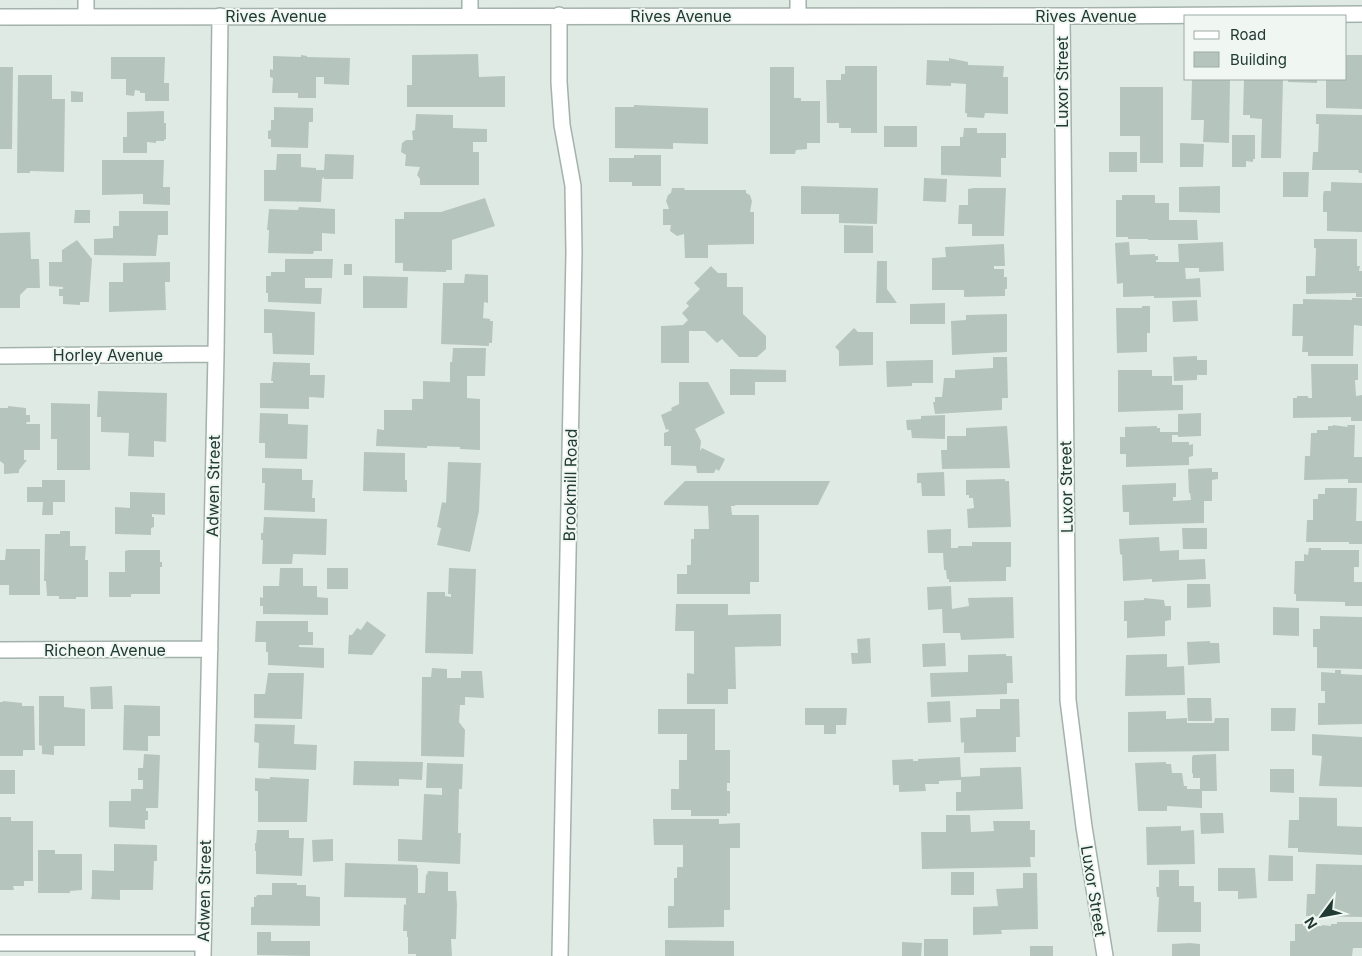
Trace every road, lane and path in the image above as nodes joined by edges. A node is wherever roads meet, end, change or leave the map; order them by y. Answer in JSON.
{"nodes":[{"id":1,"x":86,"y":0,"type":"edge"},
{"id":2,"x":470,"y":0,"type":"edge"},
{"id":3,"x":798,"y":0,"type":"edge"},
{"id":4,"x":1281,"y":7,"type":"edge"},
{"id":5,"x":1362,"y":14,"type":"edge"},
{"id":6,"x":559,"y":15,"type":"junction"},
{"id":7,"x":0,"y":16,"type":"edge"},
{"id":8,"x":86,"y":16,"type":"junction"},
{"id":9,"x":220,"y":16,"type":"junction"},
{"id":10,"x":470,"y":16,"type":"junction"},
{"id":11,"x":798,"y":16,"type":"junction"},
{"id":12,"x":1062,"y":16,"type":"junction"},
{"id":13,"x":216,"y":354,"type":"junction"},
{"id":14,"x":0,"y":356,"type":"edge"},
{"id":15,"x":210,"y":649,"type":"junction"},
{"id":16,"x":0,"y":650,"type":"edge"},
{"id":17,"x":0,"y":944,"type":"edge"},
{"id":18,"x":203,"y":949,"type":"edge"},
{"id":19,"x":560,"y":956,"type":"edge"},
{"id":20,"x":1105,"y":956,"type":"edge"}],
"edges":[{"from":1,"to":8,"type":"street"},
{"from":2,"to":10,"type":"street"},
{"from":3,"to":11,"type":"street"},
{"from":4,"to":5,"type":"street","name":"Rives Avenue"},
{"from":4,"to":12,"type":"street","name":"Rives Avenue"},
{"from":6,"to":10,"type":"street","name":"Rives Avenue"},
{"from":6,"to":11,"type":"street","name":"Rives Avenue"},
{"from":6,"to":19,"type":"street","name":"Brookmill Road"},
{"from":7,"to":8,"type":"street","name":"Rives Avenue"},
{"from":8,"to":9,"type":"street","name":"Rives Avenue"},
{"from":9,"to":10,"type":"street","name":"Rives Avenue"},
{"from":9,"to":13,"type":"street","name":"Adwen Street"},
{"from":11,"to":12,"type":"street","name":"Rives Avenue"},
{"from":12,"to":20,"type":"street","name":"Luxor Street"},
{"from":13,"to":14,"type":"street","name":"Horley Avenue"},
{"from":13,"to":15,"type":"street","name":"Adwen Street"},
{"from":15,"to":16,"type":"street","name":"Richeon Avenue"},
{"from":15,"to":18,"type":"street","name":"Adwen Street"},
{"from":17,"to":18,"type":"street"}]}
